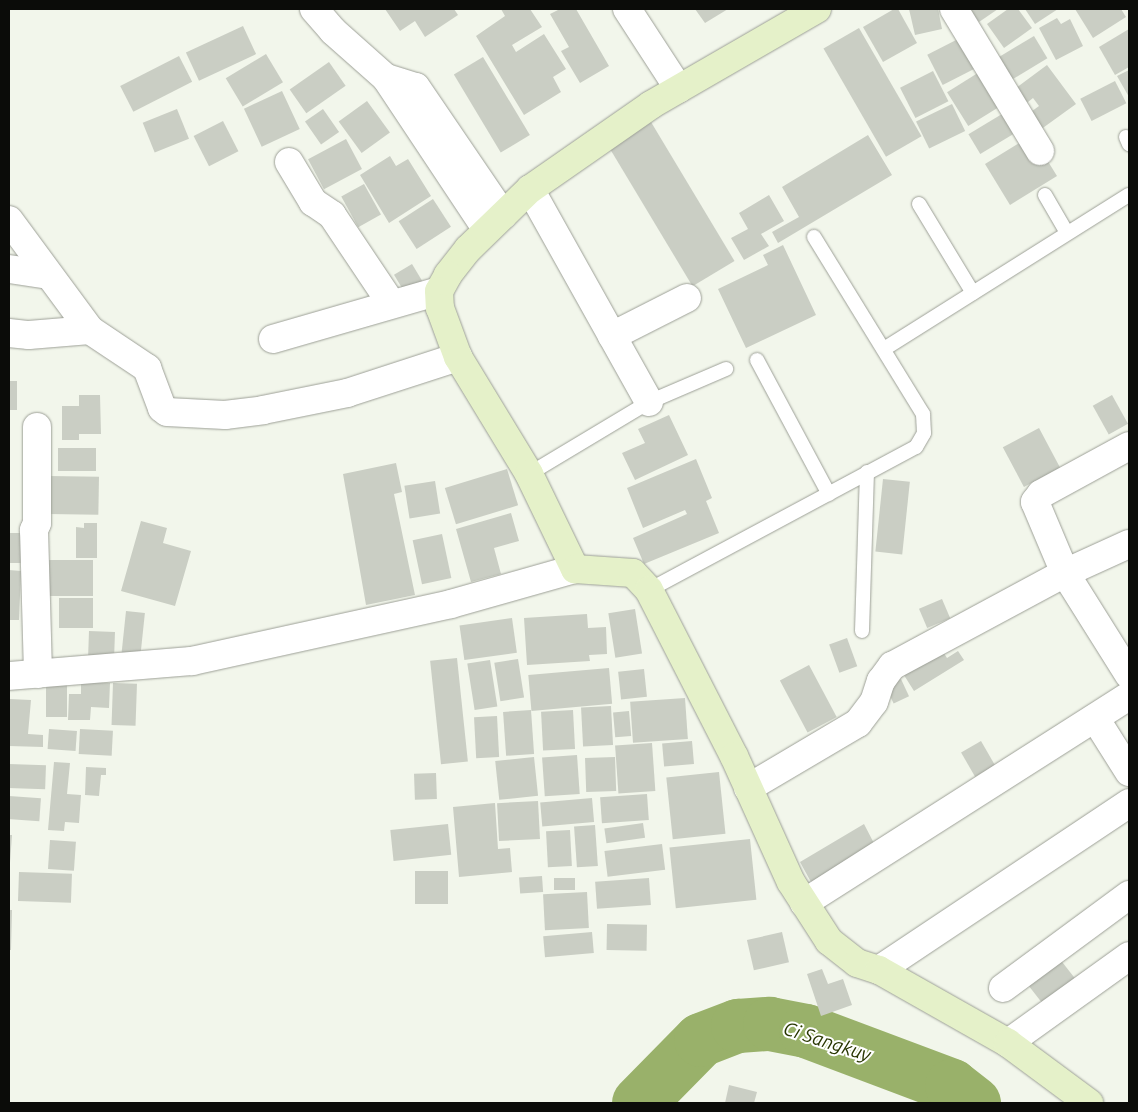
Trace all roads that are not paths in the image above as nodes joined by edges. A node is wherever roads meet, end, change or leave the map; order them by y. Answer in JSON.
{"nodes":[{"id":1,"x":314,"y":9,"type":"edge"},
{"id":2,"x":627,"y":9,"type":"edge"},
{"id":3,"x":817,"y":9,"type":"edge"},
{"id":4,"x":954,"y":9,"type":"edge"},
{"id":5,"x":679,"y":89,"type":"junction"},
{"id":6,"x":1040,"y":151,"type":"dead end"},
{"id":7,"x":289,"y":162,"type":"dead end"},
{"id":8,"x":530,"y":189,"type":"junction"},
{"id":9,"x":1045,"y":195,"type":"dead end"},
{"id":10,"x":1129,"y":195,"type":"edge"},
{"id":11,"x":919,"y":204,"type":"dead end"},
{"id":12,"x":9,"y":220,"type":"edge"},
{"id":13,"x":495,"y":223,"type":"junction"},
{"id":14,"x":1067,"y":233,"type":"junction"},
{"id":15,"x":814,"y":237,"type":"dead end"},
{"id":16,"x":9,"y":269,"type":"edge"},
{"id":17,"x":49,"y":275,"type":"junction"},
{"id":18,"x":439,"y":290,"type":"junction"},
{"id":19,"x":973,"y":294,"type":"junction"},
{"id":20,"x":686,"y":298,"type":"dead end"},
{"id":21,"x":391,"y":303,"type":"junction"},
{"id":22,"x":90,"y":330,"type":"junction"},
{"id":23,"x":9,"y":333,"type":"edge"},
{"id":24,"x":612,"y":336,"type":"junction"},
{"id":25,"x":273,"y":339,"type":"dead end"},
{"id":26,"x":884,"y":349,"type":"junction"},
{"id":27,"x":458,"y":357,"type":"junction"},
{"id":28,"x":757,"y":360,"type":"dead end"},
{"id":29,"x":726,"y":369,"type":"dead end"},
{"id":30,"x":649,"y":402,"type":"junction"},
{"id":31,"x":37,"y":428,"type":"dead end"},
{"id":32,"x":1129,"y":446,"type":"edge"},
{"id":33,"x":868,"y":472,"type":"junction"},
{"id":34,"x":529,"y":474,"type":"junction"},
{"id":35,"x":829,"y":494,"type":"junction"},
{"id":36,"x":1129,"y":544,"type":"edge"},
{"id":37,"x":574,"y":569,"type":"junction"},
{"id":38,"x":1065,"y":573,"type":"junction"},
{"id":39,"x":650,"y":590,"type":"junction"},
{"id":40,"x":862,"y":631,"type":"dead end"},
{"id":41,"x":38,"y":674,"type":"junction"},
{"id":42,"x":1129,"y":675,"type":"edge"},
{"id":43,"x":9,"y":676,"type":"edge"},
{"id":44,"x":1129,"y":696,"type":"edge"},
{"id":45,"x":1095,"y":718,"type":"junction"},
{"id":46,"x":1129,"y":772,"type":"edge"},
{"id":47,"x":748,"y":788,"type":"junction"},
{"id":48,"x":1129,"y":803,"type":"edge"},
{"id":49,"x":1129,"y":896,"type":"edge"},
{"id":50,"x":804,"y":903,"type":"junction"},
{"id":51,"x":1129,"y":956,"type":"edge"},
{"id":52,"x":879,"y":970,"type":"junction"},
{"id":53,"x":1003,"y":988,"type":"dead end"},
{"id":54,"x":1008,"y":1042,"type":"junction"},
{"id":55,"x":1090,"y":1103,"type":"edge"}],
"edges":[{"from":1,"to":13,"type":"street"},
{"from":2,"to":5,"type":"street"},
{"from":3,"to":5,"type":"street"},
{"from":4,"to":6,"type":"street"},
{"from":5,"to":8,"type":"street"},
{"from":7,"to":21,"type":"street"},
{"from":8,"to":13,"type":"street"},
{"from":8,"to":24,"type":"street"},
{"from":9,"to":14,"type":"lane"},
{"from":10,"to":14,"type":"lane"},
{"from":11,"to":19,"type":"lane"},
{"from":12,"to":17,"type":"street"},
{"from":13,"to":18,"type":"street"},
{"from":14,"to":19,"type":"lane"},
{"from":15,"to":26,"type":"lane"},
{"from":16,"to":17,"type":"street"},
{"from":17,"to":22,"type":"street"},
{"from":18,"to":21,"type":"street"},
{"from":18,"to":27,"type":"street"},
{"from":19,"to":26,"type":"lane"},
{"from":20,"to":24,"type":"street"},
{"from":21,"to":25,"type":"street"},
{"from":22,"to":23,"type":"street"},
{"from":22,"to":27,"type":"street"},
{"from":24,"to":30,"type":"street"},
{"from":26,"to":33,"type":"lane"},
{"from":27,"to":34,"type":"street"},
{"from":28,"to":35,"type":"lane"},
{"from":29,"to":30,"type":"lane"},
{"from":30,"to":34,"type":"lane"},
{"from":31,"to":41,"type":"street"},
{"from":32,"to":38,"type":"street"},
{"from":33,"to":35,"type":"lane"},
{"from":33,"to":40,"type":"lane"},
{"from":34,"to":37,"type":"street"},
{"from":35,"to":39,"type":"lane"},
{"from":36,"to":38,"type":"street"},
{"from":37,"to":39,"type":"street"},
{"from":37,"to":41,"type":"street"},
{"from":38,"to":42,"type":"street"},
{"from":38,"to":47,"type":"street"},
{"from":39,"to":47,"type":"street"},
{"from":41,"to":43,"type":"street"},
{"from":44,"to":45,"type":"street"},
{"from":45,"to":46,"type":"street"},
{"from":45,"to":50,"type":"street"},
{"from":47,"to":50,"type":"street"},
{"from":48,"to":52,"type":"street"},
{"from":49,"to":53,"type":"street"},
{"from":50,"to":52,"type":"street"},
{"from":51,"to":54,"type":"street"},
{"from":52,"to":54,"type":"street"},
{"from":54,"to":55,"type":"street"}]}
